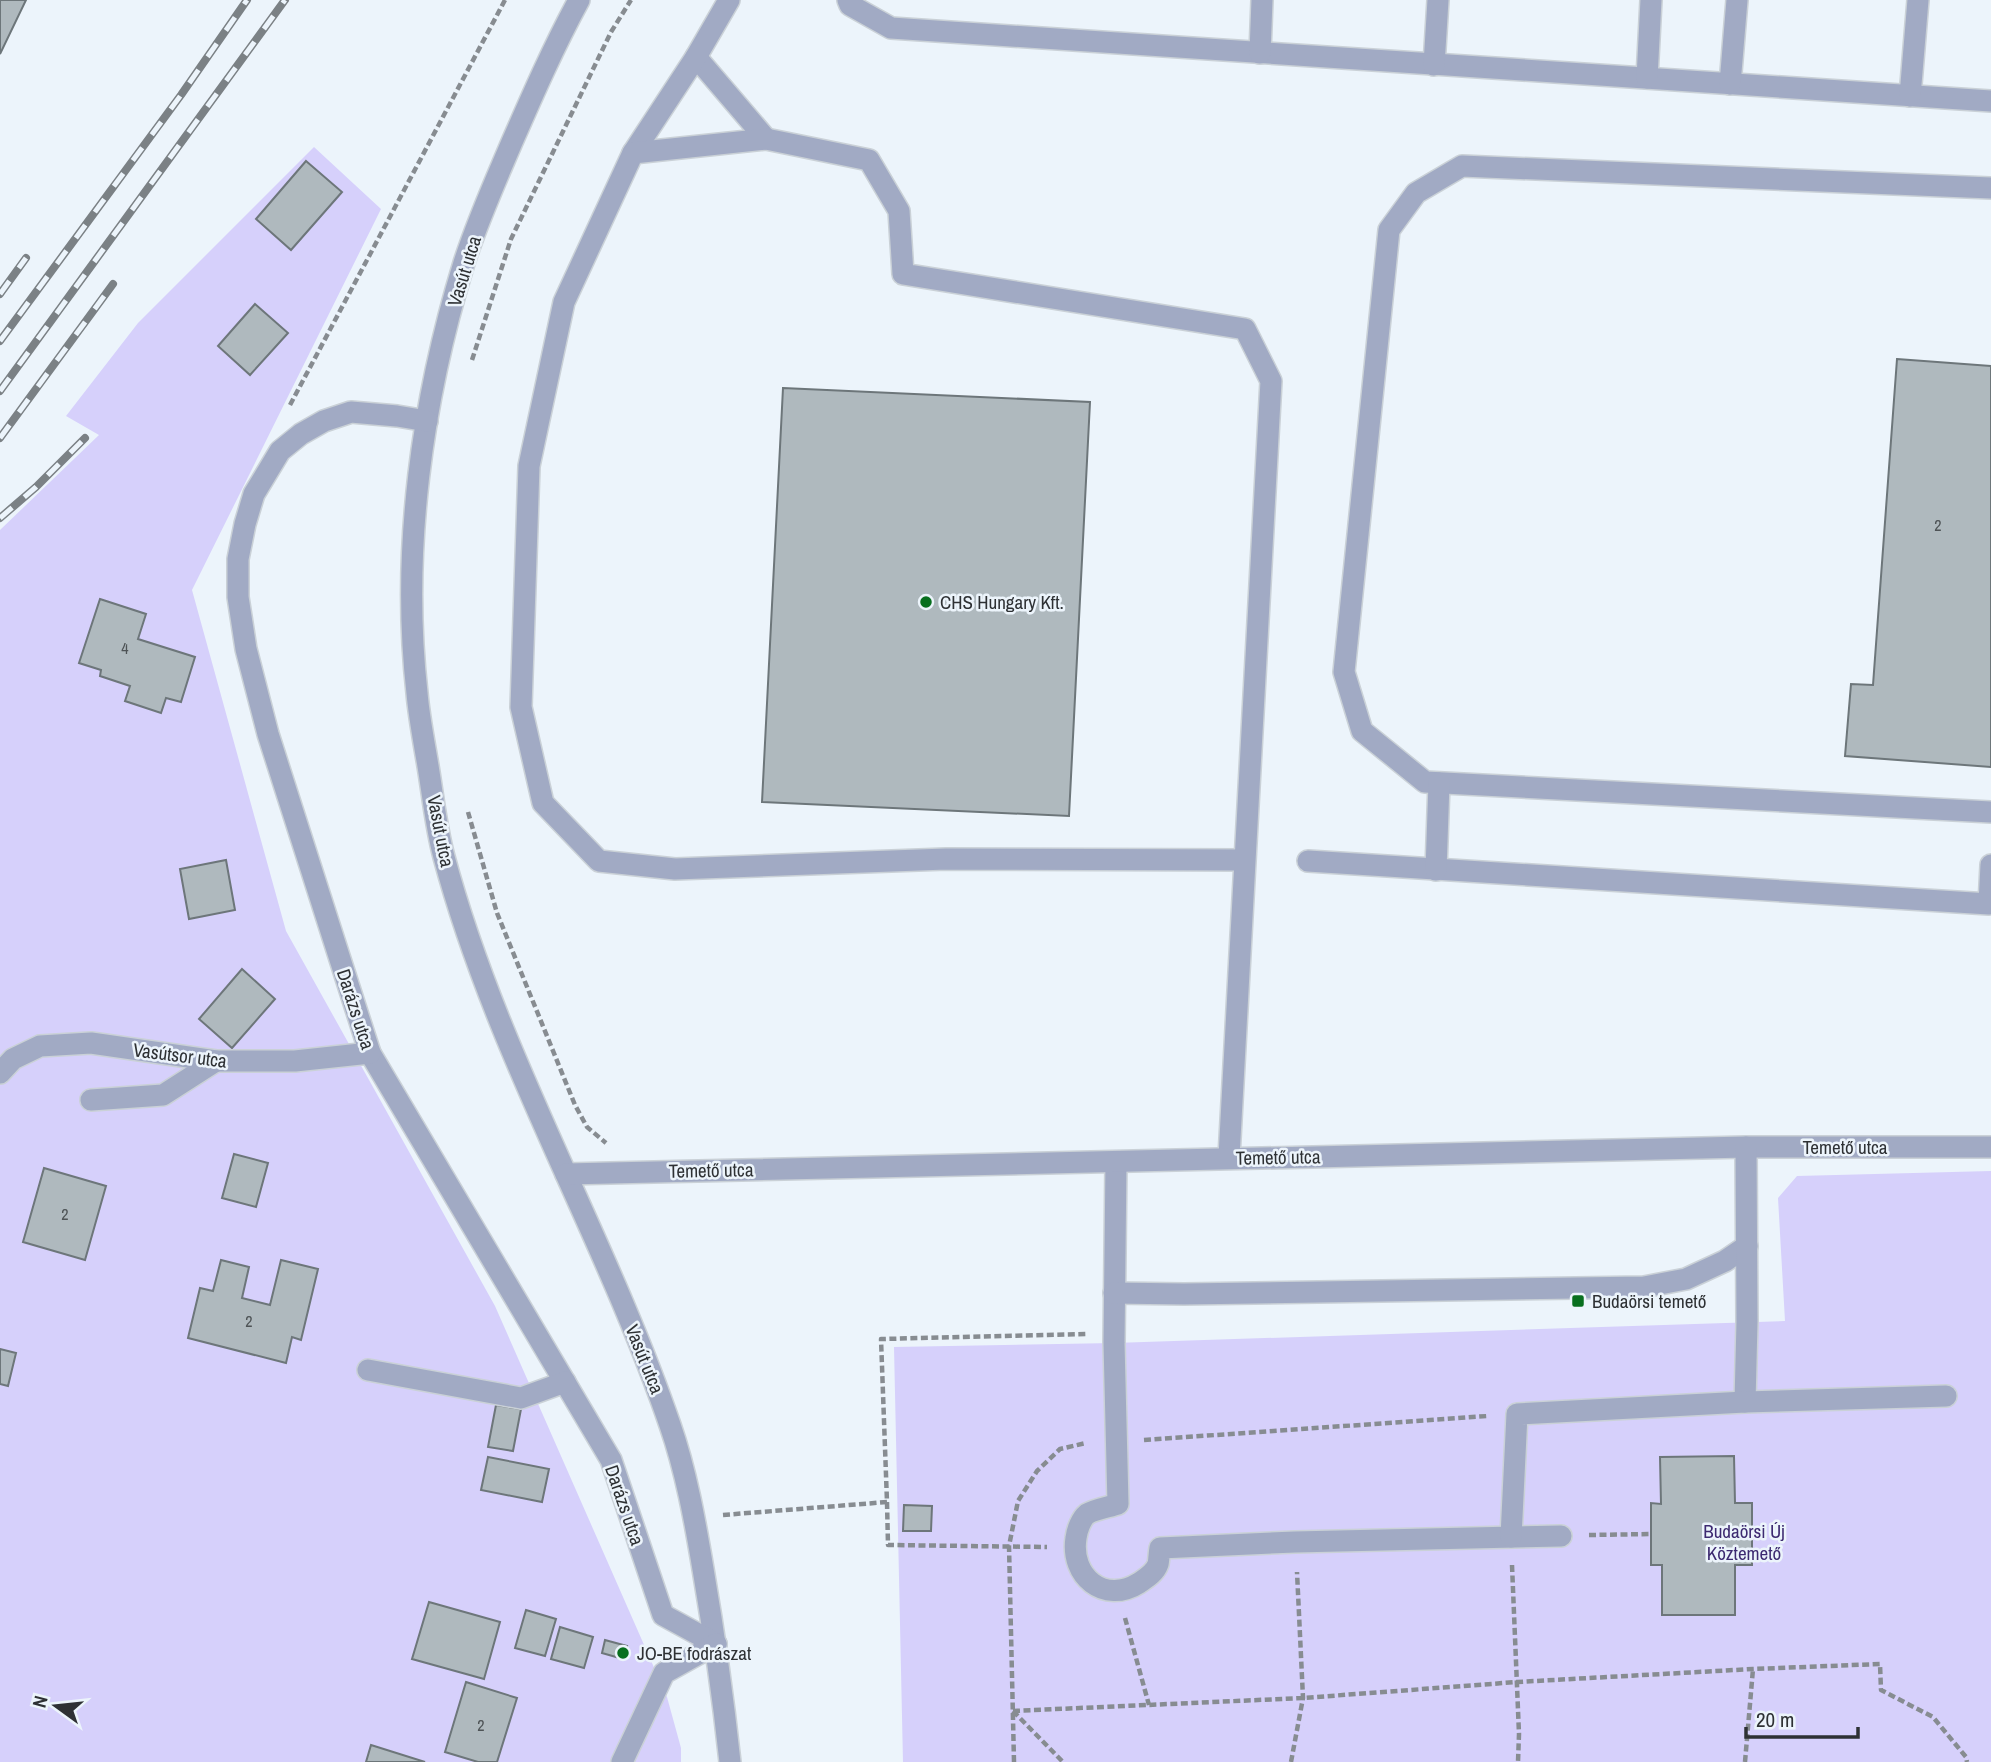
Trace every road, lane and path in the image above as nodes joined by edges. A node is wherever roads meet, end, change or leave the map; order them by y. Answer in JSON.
{"nodes":[{"id":1,"x":505,"y":0,"type":"edge"},
{"id":2,"x":579,"y":0,"type":"edge"},
{"id":3,"x":730,"y":0,"type":"edge"},
{"id":4,"x":848,"y":0,"type":"edge"},
{"id":5,"x":1262,"y":0,"type":"edge"},
{"id":6,"x":1438,"y":0,"type":"edge"},
{"id":7,"x":1651,"y":0,"type":"edge"},
{"id":8,"x":1737,"y":0,"type":"edge"},
{"id":9,"x":1918,"y":0,"type":"edge"},
{"id":10,"x":1260,"y":53,"type":"junction"},
{"id":11,"x":696,"y":57,"type":"junction"},
{"id":12,"x":1434,"y":65,"type":"junction"},
{"id":13,"x":1647,"y":78,"type":"junction"},
{"id":14,"x":1730,"y":84,"type":"junction"},
{"id":15,"x":1910,"y":96,"type":"junction"},
{"id":16,"x":1991,"y":101,"type":"edge"},
{"id":17,"x":766,"y":139,"type":"junction"},
{"id":18,"x":634,"y":153,"type":"junction"},
{"id":19,"x":1991,"y":188,"type":"edge"},
{"id":20,"x":427,"y":421,"type":"junction"},
{"id":21,"x":301,"y":434,"type":"junction"},
{"id":22,"x":1439,"y":783,"type":"junction"},
{"id":23,"x":1991,"y":812,"type":"edge"},
{"id":24,"x":1245,"y":860,"type":"junction"},
{"id":25,"x":1308,"y":862,"type":"dead end"},
{"id":26,"x":1991,"y":866,"type":"edge"},
{"id":27,"x":1436,"y":870,"type":"junction"},
{"id":28,"x":370,"y":1053,"type":"junction"},
{"id":29,"x":216,"y":1061,"type":"junction"},
{"id":30,"x":0,"y":1073,"type":"edge"},
{"id":31,"x":91,"y":1100,"type":"dead end"},
{"id":32,"x":1746,"y":1147,"type":"junction"},
{"id":33,"x":1991,"y":1147,"type":"edge"},
{"id":34,"x":1229,"y":1157,"type":"junction"},
{"id":35,"x":1116,"y":1162,"type":"junction"},
{"id":36,"x":565,"y":1174,"type":"junction"},
{"id":37,"x":1747,"y":1247,"type":"junction"},
{"id":38,"x":1115,"y":1293,"type":"junction"},
{"id":39,"x":1114,"y":1333,"type":"junction"},
{"id":40,"x":368,"y":1370,"type":"dead end"},
{"id":41,"x":565,"y":1382,"type":"junction"},
{"id":42,"x":1946,"y":1396,"type":"dead end"},
{"id":43,"x":1745,"y":1402,"type":"junction"},
{"id":44,"x":1517,"y":1414,"type":"junction"},
{"id":45,"x":1115,"y":1441,"type":"junction"},
{"id":46,"x":887,"y":1502,"type":"junction"},
{"id":47,"x":694,"y":1517,"type":"junction"},
{"id":48,"x":1651,"y":1534,"type":"dead end"},
{"id":49,"x":1511,"y":1536,"type":"junction"},
{"id":50,"x":1561,"y":1536,"type":"joint"},
{"id":51,"x":1295,"y":1542,"type":"junction"},
{"id":52,"x":1009,"y":1546,"type":"junction"},
{"id":53,"x":1074,"y":1547,"type":"junction"},
{"id":54,"x":1117,"y":1592,"type":"junction"},
{"id":55,"x":716,"y":1644,"type":"junction"},
{"id":56,"x":1753,"y":1668,"type":"junction"},
{"id":57,"x":1517,"y":1682,"type":"junction"},
{"id":58,"x":1303,"y":1698,"type":"junction"},
{"id":59,"x":1149,"y":1705,"type":"junction"},
{"id":60,"x":1013,"y":1711,"type":"junction"},
{"id":61,"x":622,"y":1762,"type":"edge"},
{"id":62,"x":730,"y":1762,"type":"edge"},
{"id":63,"x":1014,"y":1762,"type":"edge"},
{"id":64,"x":1063,"y":1762,"type":"edge"},
{"id":65,"x":1291,"y":1762,"type":"edge"},
{"id":66,"x":1518,"y":1762,"type":"edge"},
{"id":67,"x":1745,"y":1762,"type":"edge"},
{"id":68,"x":1967,"y":1762,"type":"edge"}],
"edges":[{"from":1,"to":21,"type":"path"},
{"from":2,"to":20,"type":"street","name":"Vasút utca"},
{"from":3,"to":11,"type":"street"},
{"from":4,"to":10,"type":"street"},
{"from":5,"to":10,"type":"street"},
{"from":6,"to":12,"type":"street"},
{"from":7,"to":13,"type":"street"},
{"from":8,"to":14,"type":"street"},
{"from":9,"to":15,"type":"street"},
{"from":10,"to":12,"type":"street"},
{"from":11,"to":17,"type":"street"},
{"from":11,"to":18,"type":"street"},
{"from":12,"to":13,"type":"street"},
{"from":13,"to":14,"type":"street"},
{"from":14,"to":15,"type":"street"},
{"from":15,"to":16,"type":"street"},
{"from":17,"to":18,"type":"street"},
{"from":17,"to":24,"type":"street"},
{"from":18,"to":24,"type":"street"},
{"from":19,"to":22,"type":"street"},
{"from":20,"to":21,"type":"street","name":"Darázs utca"},
{"from":20,"to":36,"type":"street","name":"Vasút utca"},
{"from":21,"to":28,"type":"street","name":"Darázs utca"},
{"from":22,"to":23,"type":"street"},
{"from":22,"to":27,"type":"street"},
{"from":24,"to":34,"type":"street"},
{"from":25,"to":27,"type":"street"},
{"from":26,"to":27,"type":"street"},
{"from":28,"to":29,"type":"street","name":"Vasútsor utca"},
{"from":28,"to":41,"type":"street","name":"Darázs utca"},
{"from":29,"to":30,"type":"street","name":"Vasútsor utca"},
{"from":29,"to":31,"type":"street"},
{"from":32,"to":33,"type":"street","name":"Temető utca"},
{"from":32,"to":34,"type":"street","name":"Temető utca"},
{"from":32,"to":37,"type":"street"},
{"from":34,"to":35,"type":"street","name":"Temető utca"},
{"from":35,"to":36,"type":"street","name":"Temető utca"},
{"from":35,"to":38,"type":"street"},
{"from":36,"to":47,"type":"street","name":"Vasút utca"},
{"from":37,"to":38,"type":"street"},
{"from":37,"to":43,"type":"street"},
{"from":38,"to":39,"type":"street"},
{"from":39,"to":45,"type":"street"},
{"from":39,"to":46,"type":"path"},
{"from":40,"to":41,"type":"street"},
{"from":41,"to":55,"type":"street","name":"Darázs utca"},
{"from":42,"to":43,"type":"street"},
{"from":43,"to":44,"type":"street"},
{"from":44,"to":45,"type":"path"},
{"from":44,"to":49,"type":"street"},
{"from":45,"to":52,"type":"path"},
{"from":45,"to":53,"type":"street"},
{"from":46,"to":47,"type":"path"},
{"from":46,"to":52,"type":"path"},
{"from":47,"to":55,"type":"street","name":"Vasút utca"},
{"from":48,"to":50,"type":"path"},
{"from":49,"to":50,"type":"street"},
{"from":49,"to":51,"type":"street"},
{"from":49,"to":57,"type":"path"},
{"from":51,"to":54,"type":"street"},
{"from":51,"to":58,"type":"path"},
{"from":52,"to":53,"type":"path"},
{"from":52,"to":60,"type":"path"},
{"from":53,"to":54,"type":"street"},
{"from":54,"to":59,"type":"path"},
{"from":55,"to":61,"type":"street"},
{"from":55,"to":62,"type":"street","name":"Vasút utca"},
{"from":56,"to":57,"type":"path"},
{"from":56,"to":67,"type":"path"},
{"from":56,"to":68,"type":"path"},
{"from":57,"to":58,"type":"path"},
{"from":57,"to":66,"type":"path"},
{"from":58,"to":59,"type":"path"},
{"from":58,"to":65,"type":"path"},
{"from":59,"to":60,"type":"path"},
{"from":60,"to":63,"type":"path"},
{"from":60,"to":64,"type":"path"}]}
